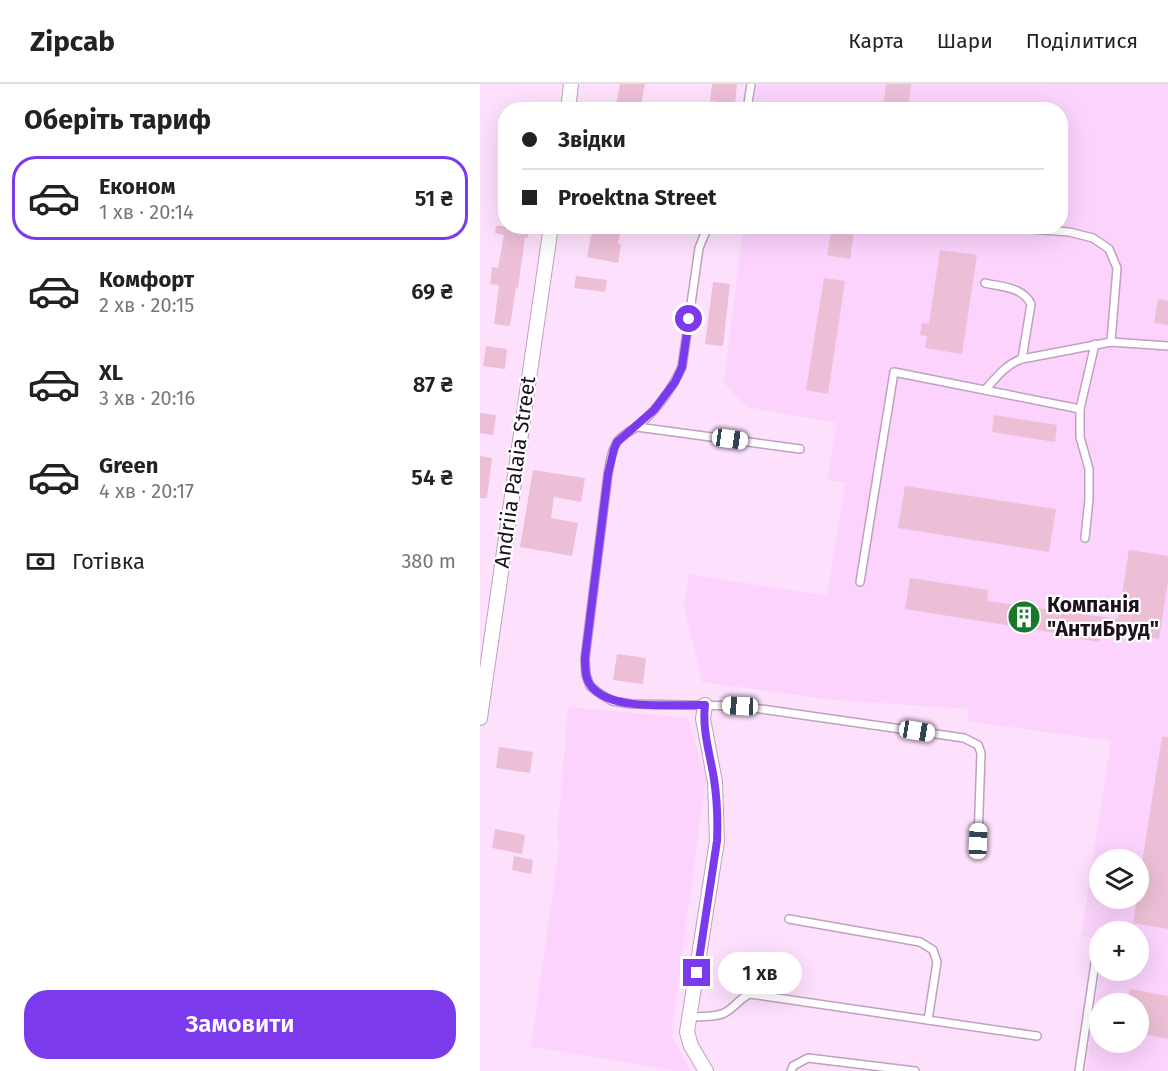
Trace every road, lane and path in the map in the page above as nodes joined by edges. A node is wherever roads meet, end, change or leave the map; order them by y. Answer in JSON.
{"nodes":[{"id":1,"x":572,"y":84,"type":"edge"},
{"id":2,"x":751,"y":84,"type":"edge"},
{"id":3,"x":569,"y":102,"type":"edge"},
{"id":4,"x":748,"y":102,"type":"edge"},
{"id":5,"x":1068,"y":232,"type":"edge"},
{"id":6,"x":549,"y":234,"type":"edge"},
{"id":7,"x":705,"y":234,"type":"edge"},
{"id":8,"x":985,"y":283,"type":"dead end"},
{"id":9,"x":1111,"y":342,"type":"junction"},
{"id":10,"x":1095,"y":344,"type":"junction"},
{"id":11,"x":1168,"y":346,"type":"edge"},
{"id":12,"x":1022,"y":359,"type":"junction"},
{"id":13,"x":985,"y":390,"type":"junction"},
{"id":14,"x":1080,"y":409,"type":"junction"},
{"id":15,"x":637,"y":427,"type":"junction"},
{"id":16,"x":800,"y":449,"type":"dead end"},
{"id":17,"x":1085,"y":538,"type":"dead end"},
{"id":18,"x":860,"y":582,"type":"dead end"},
{"id":19,"x":705,"y":705,"type":"junction"},
{"id":20,"x":480,"y":718,"type":"edge"},
{"id":21,"x":978,"y":841,"type":"dead end"},
{"id":22,"x":789,"y":919,"type":"dead end"},
{"id":23,"x":1092,"y":981,"type":"edge"},
{"id":24,"x":690,"y":1017,"type":"junction"},
{"id":25,"x":928,"y":1020,"type":"junction"},
{"id":26,"x":1037,"y":1036,"type":"dead end"},
{"id":27,"x":706,"y":1071,"type":"edge"},
{"id":28,"x":791,"y":1071,"type":"edge"},
{"id":29,"x":915,"y":1071,"type":"edge"},
{"id":30,"x":1079,"y":1071,"type":"edge"}],
"edges":[{"from":1,"to":3,"type":"street"},
{"from":2,"to":4,"type":"lane"},
{"from":5,"to":9,"type":"lane"},
{"from":6,"to":20,"type":"street","name":"Andriia Palaia Street"},
{"from":7,"to":15,"type":"lane"},
{"from":8,"to":12,"type":"lane"},
{"from":9,"to":10,"type":"lane"},
{"from":9,"to":11,"type":"lane"},
{"from":10,"to":12,"type":"lane"},
{"from":10,"to":14,"type":"lane"},
{"from":12,"to":13,"type":"lane"},
{"from":13,"to":14,"type":"lane"},
{"from":13,"to":18,"type":"lane"},
{"from":14,"to":17,"type":"lane"},
{"from":15,"to":16,"type":"lane"},
{"from":15,"to":19,"type":"lane"},
{"from":19,"to":21,"type":"lane"},
{"from":19,"to":24,"type":"street"},
{"from":22,"to":25,"type":"lane"},
{"from":23,"to":30,"type":"lane"},
{"from":24,"to":25,"type":"lane"},
{"from":24,"to":27,"type":"street"},
{"from":25,"to":26,"type":"lane"},
{"from":28,"to":29,"type":"lane"}]}
